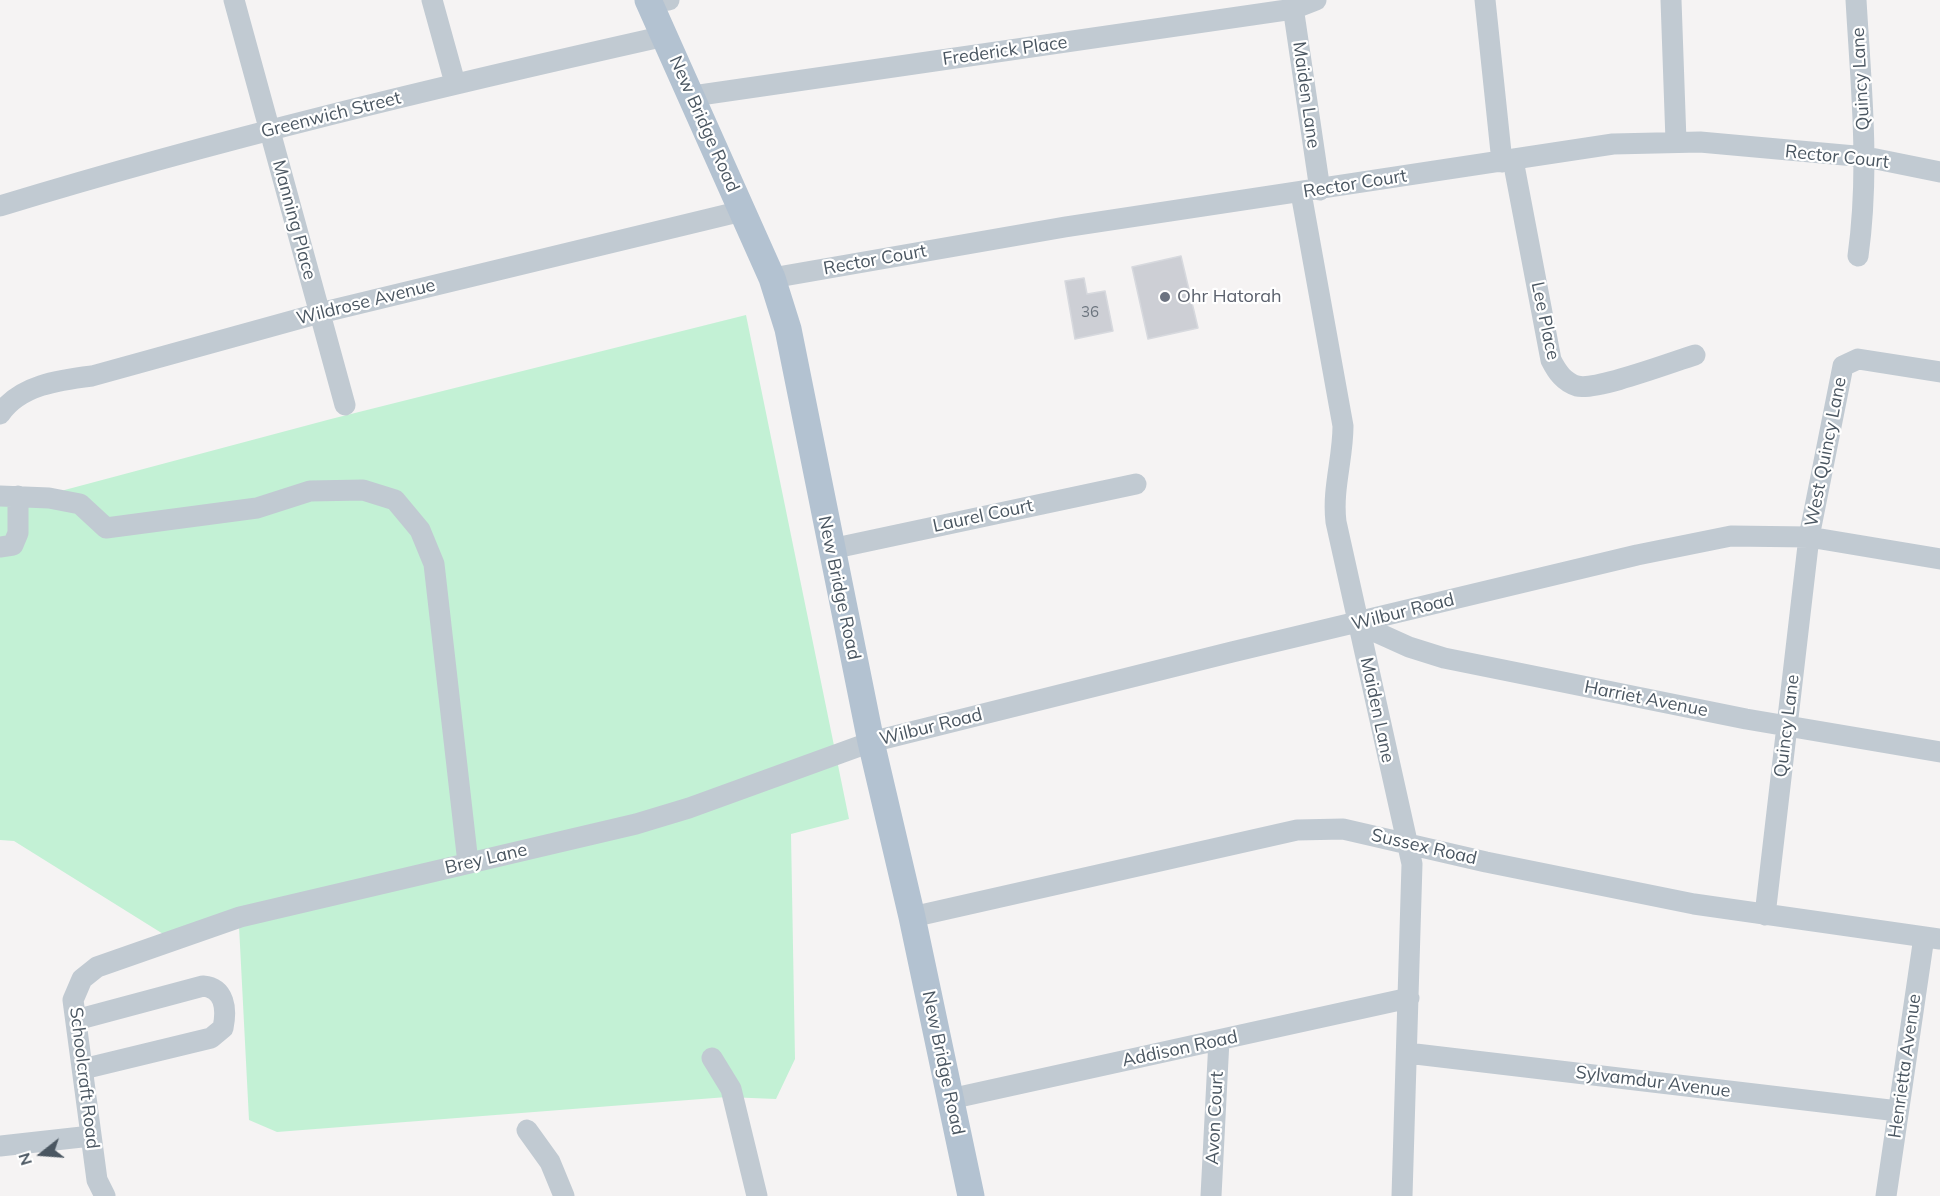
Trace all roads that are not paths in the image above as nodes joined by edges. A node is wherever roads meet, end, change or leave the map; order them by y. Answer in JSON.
{"nodes":[{"id":1,"x":234,"y":0,"type":"edge"},
{"id":2,"x":432,"y":0,"type":"edge"},
{"id":3,"x":1316,"y":0,"type":"edge"},
{"id":4,"x":1485,"y":0,"type":"edge"},
{"id":5,"x":1671,"y":0,"type":"edge"},
{"id":6,"x":1856,"y":0,"type":"edge"},
{"id":7,"x":656,"y":1,"type":"edge"},
{"id":8,"x":1293,"y":4,"type":"edge"},
{"id":9,"x":665,"y":36,"type":"junction"},
{"id":10,"x":455,"y":83,"type":"junction"},
{"id":11,"x":693,"y":96,"type":"junction"},
{"id":12,"x":270,"y":131,"type":"junction"},
{"id":13,"x":1676,"y":141,"type":"junction"},
{"id":14,"x":1866,"y":157,"type":"junction"},
{"id":15,"x":1508,"y":161,"type":"junction"},
{"id":16,"x":1940,"y":172,"type":"edge"},
{"id":17,"x":1310,"y":191,"type":"junction"},
{"id":18,"x":0,"y":206,"type":"edge"},
{"id":19,"x":742,"y":211,"type":"junction"},
{"id":20,"x":1858,"y":256,"type":"dead end"},
{"id":21,"x":772,"y":278,"type":"junction"},
{"id":22,"x":320,"y":313,"type":"junction"},
{"id":23,"x":1695,"y":355,"type":"dead end"},
{"id":24,"x":1940,"y":372,"type":"edge"},
{"id":25,"x":345,"y":405,"type":"dead end"},
{"id":26,"x":0,"y":414,"type":"edge"},
{"id":27,"x":1136,"y":484,"type":"dead end"},
{"id":28,"x":9,"y":496,"type":"edge"},
{"id":29,"x":1809,"y":537,"type":"junction"},
{"id":30,"x":0,"y":547,"type":"edge"},
{"id":31,"x":831,"y":549,"type":"junction"},
{"id":32,"x":1940,"y":559,"type":"edge"},
{"id":33,"x":1358,"y":624,"type":"junction"},
{"id":34,"x":1787,"y":726,"type":"junction"},
{"id":35,"x":871,"y":742,"type":"junction"},
{"id":36,"x":1940,"y":752,"type":"edge"},
{"id":37,"x":1406,"y":843,"type":"junction"},
{"id":38,"x":468,"y":863,"type":"junction"},
{"id":39,"x":1765,"y":915,"type":"junction"},
{"id":40,"x":912,"y":917,"type":"junction"},
{"id":41,"x":1932,"y":938,"type":"edge"},
{"id":42,"x":97,"y":967,"type":"joint"},
{"id":43,"x":1409,"y":998,"type":"junction"},
{"id":44,"x":76,"y":1020,"type":"junction"},
{"id":45,"x":1219,"y":1040,"type":"junction"},
{"id":46,"x":1407,"y":1053,"type":"junction"},
{"id":47,"x":712,"y":1058,"type":"dead end"},
{"id":48,"x":83,"y":1069,"type":"junction"},
{"id":49,"x":950,"y":1099,"type":"junction"},
{"id":50,"x":1898,"y":1111,"type":"junction"},
{"id":51,"x":526,"y":1130,"type":"dead end"},
{"id":52,"x":91,"y":1136,"type":"junction"},
{"id":53,"x":0,"y":1146,"type":"edge"},
{"id":54,"x":105,"y":1196,"type":"edge"},
{"id":55,"x":564,"y":1196,"type":"edge"},
{"id":56,"x":757,"y":1196,"type":"edge"},
{"id":57,"x":971,"y":1196,"type":"edge"},
{"id":58,"x":1211,"y":1196,"type":"edge"},
{"id":59,"x":1402,"y":1196,"type":"edge"},
{"id":60,"x":1886,"y":1196,"type":"edge"}],
"edges":[{"from":1,"to":12,"type":"street","name":"Manning Place"},
{"from":2,"to":10,"type":"street"},
{"from":3,"to":8,"type":"street","name":"Frederick Place"},
{"from":4,"to":15,"type":"street","name":"Lee Place"},
{"from":5,"to":13,"type":"street"},
{"from":6,"to":14,"type":"street","name":"Quincy Lane"},
{"from":7,"to":9,"type":"main road","name":"New Bridge Road"},
{"from":8,"to":11,"type":"street","name":"Frederick Place"},
{"from":8,"to":17,"type":"street","name":"Maiden Lane"},
{"from":9,"to":10,"type":"street","name":"Greenwich Street"},
{"from":9,"to":11,"type":"main road","name":"New Bridge Road"},
{"from":10,"to":12,"type":"street","name":"Greenwich Street"},
{"from":11,"to":19,"type":"main road","name":"New Bridge Road"},
{"from":12,"to":18,"type":"street","name":"Greenwich Street"},
{"from":12,"to":22,"type":"street","name":"Manning Place"},
{"from":13,"to":14,"type":"street","name":"Rector Court"},
{"from":13,"to":15,"type":"street","name":"Rector Court"},
{"from":14,"to":16,"type":"street","name":"Rector Court"},
{"from":14,"to":20,"type":"street","name":"Quincy Lane"},
{"from":15,"to":17,"type":"street","name":"Rector Court"},
{"from":15,"to":23,"type":"street","name":"Lee Place"},
{"from":17,"to":21,"type":"street","name":"Rector Court"},
{"from":17,"to":33,"type":"street","name":"Maiden Lane"},
{"from":19,"to":21,"type":"main road","name":"New Bridge Road"},
{"from":19,"to":22,"type":"street","name":"Wildrose Avenue"},
{"from":21,"to":31,"type":"main road","name":"New Bridge Road"},
{"from":22,"to":25,"type":"street","name":"Manning Place"},
{"from":22,"to":26,"type":"street","name":"Wildrose Avenue"},
{"from":24,"to":29,"type":"street","name":"West Quincy Lane"},
{"from":27,"to":31,"type":"street","name":"Laurel Court"},
{"from":28,"to":30,"type":"street"},
{"from":28,"to":38,"type":"street"},
{"from":29,"to":32,"type":"street","name":"Wilbur Road"},
{"from":29,"to":33,"type":"street","name":"Wilbur Road"},
{"from":29,"to":34,"type":"street","name":"Quincy Lane"},
{"from":31,"to":35,"type":"main road","name":"New Bridge Road"},
{"from":33,"to":34,"type":"street","name":"Harriet Avenue"},
{"from":33,"to":35,"type":"street","name":"Wilbur Road"},
{"from":33,"to":37,"type":"street","name":"Maiden Lane"},
{"from":34,"to":36,"type":"street","name":"Harriet Avenue"},
{"from":34,"to":39,"type":"street","name":"Quincy Lane"},
{"from":35,"to":38,"type":"street","name":"Brey Lane"},
{"from":35,"to":40,"type":"main road","name":"New Bridge Road"},
{"from":37,"to":39,"type":"street","name":"Sussex Road"},
{"from":37,"to":40,"type":"street","name":"Sussex Road"},
{"from":37,"to":43,"type":"street","name":"Maiden Lane"},
{"from":38,"to":42,"type":"street","name":"Brey Lane"},
{"from":39,"to":41,"type":"street","name":"Sussex Road"},
{"from":40,"to":49,"type":"main road","name":"New Bridge Road"},
{"from":41,"to":50,"type":"street","name":"Henrietta Avenue"},
{"from":42,"to":44,"type":"street","name":"Schoolcraft Road"},
{"from":43,"to":45,"type":"street","name":"Addison Road"},
{"from":43,"to":46,"type":"street","name":"Maiden Lane"},
{"from":44,"to":48,"type":"street","name":"Schoolcraft Road"},
{"from":44,"to":48,"type":"street"},
{"from":45,"to":49,"type":"street","name":"Addison Road"},
{"from":45,"to":58,"type":"street","name":"Avon Court"},
{"from":46,"to":50,"type":"street","name":"Sylvamdur Avenue"},
{"from":46,"to":59,"type":"street","name":"Maiden Lane"},
{"from":47,"to":56,"type":"street"},
{"from":48,"to":52,"type":"street","name":"Schoolcraft Road"},
{"from":49,"to":57,"type":"main road","name":"New Bridge Road"},
{"from":50,"to":60,"type":"street","name":"Henrietta Avenue"},
{"from":51,"to":55,"type":"street"},
{"from":52,"to":53,"type":"street"},
{"from":52,"to":54,"type":"street","name":"Schoolcraft Road"}]}
